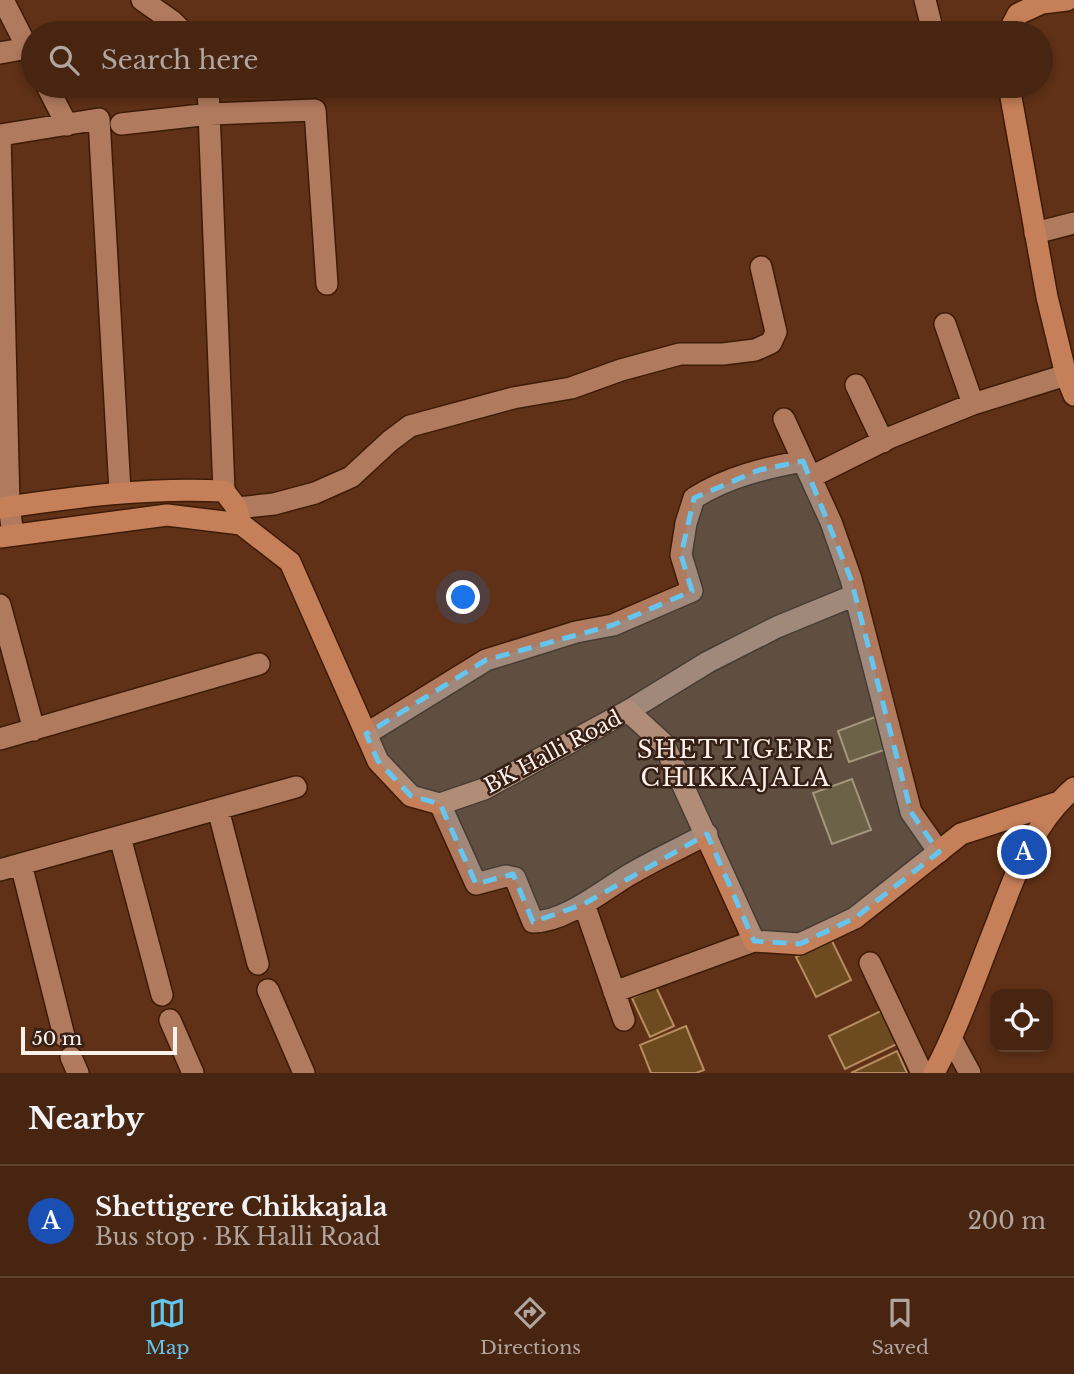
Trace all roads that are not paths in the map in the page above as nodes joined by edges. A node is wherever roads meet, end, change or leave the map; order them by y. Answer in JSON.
{"nodes":[{"id":1,"x":3,"y":0,"type":"edge"},
{"id":2,"x":142,"y":0,"type":"edge"},
{"id":3,"x":925,"y":0,"type":"edge"},
{"id":4,"x":1067,"y":0,"type":"edge"},
{"id":5,"x":172,"y":21,"type":"edge"},
{"id":6,"x":930,"y":21,"type":"edge"},
{"id":7,"x":1014,"y":21,"type":"edge"},
{"id":8,"x":21,"y":36,"type":"edge"},
{"id":9,"x":0,"y":53,"type":"edge"},
{"id":10,"x":21,"y":54,"type":"edge"},
{"id":11,"x":53,"y":98,"type":"edge"},
{"id":12,"x":209,"y":98,"type":"edge"},
{"id":13,"x":1011,"y":98,"type":"edge"},
{"id":14,"x":210,"y":114,"type":"junction"},
{"id":15,"x":67,"y":124,"type":"junction"},
{"id":16,"x":121,"y":124,"type":"dead end"},
{"id":17,"x":1,"y":135,"type":"edge"},
{"id":18,"x":1074,"y":223,"type":"edge"},
{"id":19,"x":1035,"y":233,"type":"junction"},
{"id":20,"x":761,"y":267,"type":"dead end"},
{"id":21,"x":327,"y":284,"type":"dead end"},
{"id":22,"x":946,"y":324,"type":"dead end"},
{"id":23,"x":856,"y":385,"type":"dead end"},
{"id":24,"x":1070,"y":385,"type":"edge"},
{"id":25,"x":973,"y":404,"type":"junction"},
{"id":26,"x":784,"y":419,"type":"dead end"},
{"id":27,"x":883,"y":442,"type":"junction"},
{"id":28,"x":807,"y":469,"type":"junction"},
{"id":29,"x":120,"y":491,"type":"junction"},
{"id":30,"x":5,"y":507,"type":"edge"},
{"id":31,"x":234,"y":508,"type":"junction"},
{"id":32,"x":6,"y":536,"type":"edge"},
{"id":33,"x":855,"y":595,"type":"junction"},
{"id":34,"x":0,"y":605,"type":"edge"},
{"id":35,"x":258,"y":664,"type":"dead end"},
{"id":36,"x":628,"y":711,"type":"junction"},
{"id":37,"x":34,"y":730,"type":"junction"},
{"id":38,"x":366,"y":734,"type":"junction"},
{"id":39,"x":0,"y":739,"type":"edge"},
{"id":40,"x":296,"y":787,"type":"dead end"},
{"id":41,"x":1074,"y":788,"type":"edge"},
{"id":42,"x":1056,"y":803,"type":"junction"},
{"id":43,"x":440,"y":804,"type":"junction"},
{"id":44,"x":219,"y":809,"type":"junction"},
{"id":45,"x":707,"y":834,"type":"junction"},
{"id":46,"x":120,"y":836,"type":"junction"},
{"id":47,"x":939,"y":852,"type":"junction"},
{"id":48,"x":21,"y":864,"type":"junction"},
{"id":49,"x":0,"y":870,"type":"edge"},
{"id":50,"x":584,"y":904,"type":"junction"},
{"id":51,"x":754,"y":941,"type":"junction"},
{"id":52,"x":870,"y":962,"type":"dead end"},
{"id":53,"x":258,"y":964,"type":"dead end"},
{"id":54,"x":268,"y":990,"type":"dead end"},
{"id":55,"x":614,"y":992,"type":"junction"},
{"id":56,"x":162,"y":995,"type":"dead end"},
{"id":57,"x":170,"y":1020,"type":"dead end"},
{"id":58,"x":624,"y":1020,"type":"dead end"},
{"id":59,"x":64,"y":1035,"type":"dead end"},
{"id":60,"x":952,"y":1040,"type":"junction"},
{"id":61,"x":193,"y":1073,"type":"edge"},
{"id":62,"x":304,"y":1073,"type":"edge"},
{"id":63,"x":922,"y":1073,"type":"edge"},
{"id":64,"x":934,"y":1073,"type":"edge"},
{"id":65,"x":970,"y":1073,"type":"edge"}],
"edges":[{"from":1,"to":8,"type":"street"},
{"from":2,"to":5,"type":"street"},
{"from":3,"to":6,"type":"street"},
{"from":4,"to":7,"type":"main road"},
{"from":9,"to":10,"type":"street"},
{"from":11,"to":15,"type":"street"},
{"from":12,"to":14,"type":"street"},
{"from":13,"to":19,"type":"main road"},
{"from":14,"to":16,"type":"street"},
{"from":14,"to":21,"type":"street"},
{"from":14,"to":31,"type":"street"},
{"from":15,"to":17,"type":"street"},
{"from":15,"to":29,"type":"street"},
{"from":17,"to":30,"type":"street"},
{"from":18,"to":19,"type":"street"},
{"from":19,"to":24,"type":"main road"},
{"from":20,"to":31,"type":"street"},
{"from":22,"to":25,"type":"street"},
{"from":23,"to":27,"type":"street"},
{"from":24,"to":25,"type":"street"},
{"from":25,"to":27,"type":"street"},
{"from":26,"to":28,"type":"street"},
{"from":27,"to":28,"type":"street"},
{"from":28,"to":33,"type":"street"},
{"from":28,"to":38,"type":"street"},
{"from":29,"to":30,"type":"main road"},
{"from":29,"to":31,"type":"main road"},
{"from":30,"to":32,"type":"street"},
{"from":31,"to":32,"type":"main road"},
{"from":31,"to":38,"type":"main road"},
{"from":33,"to":36,"type":"street"},
{"from":33,"to":47,"type":"street"},
{"from":34,"to":37,"type":"street"},
{"from":35,"to":37,"type":"street"},
{"from":36,"to":43,"type":"main road","name":"BK Halli Road"},
{"from":36,"to":45,"type":"main road","name":"BK Halli Road"},
{"from":37,"to":39,"type":"street"},
{"from":38,"to":43,"type":"main road"},
{"from":40,"to":44,"type":"street"},
{"from":41,"to":42,"type":"main road"},
{"from":42,"to":47,"type":"main road"},
{"from":42,"to":60,"type":"main road"},
{"from":43,"to":50,"type":"street"},
{"from":44,"to":46,"type":"street"},
{"from":44,"to":53,"type":"street"},
{"from":45,"to":50,"type":"street"},
{"from":45,"to":51,"type":"main road","name":"BK Halli Road"},
{"from":46,"to":48,"type":"street"},
{"from":46,"to":56,"type":"street"},
{"from":47,"to":51,"type":"main road"},
{"from":48,"to":49,"type":"street"},
{"from":48,"to":59,"type":"street"},
{"from":50,"to":55,"type":"street"},
{"from":51,"to":55,"type":"street"},
{"from":52,"to":63,"type":"street"},
{"from":54,"to":62,"type":"street"},
{"from":55,"to":58,"type":"street"},
{"from":57,"to":61,"type":"street"},
{"from":60,"to":64,"type":"main road"},
{"from":60,"to":65,"type":"street"}]}
